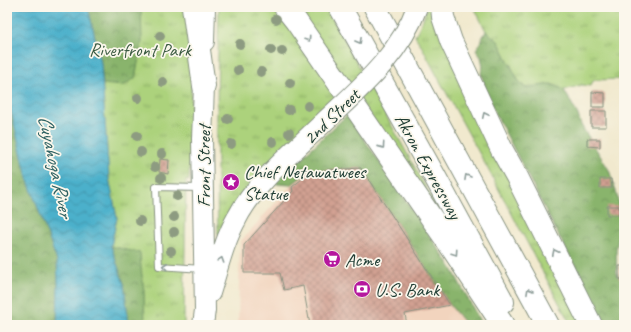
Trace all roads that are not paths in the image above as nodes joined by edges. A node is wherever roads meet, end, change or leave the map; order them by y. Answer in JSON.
{"nodes":[{"id":1,"x":193,"y":7,"type":"edge"},
{"id":2,"x":206,"y":7,"type":"edge"},
{"id":3,"x":285,"y":7,"type":"edge"},
{"id":4,"x":340,"y":7,"type":"edge"},
{"id":5,"x":375,"y":7,"type":"edge"},
{"id":6,"x":417,"y":7,"type":"edge"},
{"id":7,"x":442,"y":7,"type":"edge"},
{"id":8,"x":204,"y":86,"type":"junction"},
{"id":9,"x":203,"y":188,"type":"junction"},
{"id":10,"x":204,"y":269,"type":"junction"},
{"id":11,"x":204,"y":318,"type":"edge"},
{"id":12,"x":503,"y":325,"type":"edge"},
{"id":13,"x":516,"y":325,"type":"edge"},
{"id":14,"x":548,"y":325,"type":"edge"},
{"id":15,"x":590,"y":325,"type":"edge"}],
"edges":[{"from":1,"to":8,"type":"highway"},
{"from":2,"to":8,"type":"main road","name":"Front Street"},
{"from":3,"to":12,"type":"highway","one_way":true},
{"from":4,"to":13,"type":"highway","name":"Akron Expressway","one_way":true},
{"from":14,"to":5,"type":"highway","name":"Akron Expressway","one_way":true},
{"from":11,"to":6,"type":"main road","name":"2nd Street","one_way":true,"bridge":true},
{"from":15,"to":7,"type":"highway","one_way":true},
{"from":8,"to":9,"type":"main road","name":"Front Street"},
{"from":9,"to":10,"type":"main road","name":"Front Street"},
{"from":10,"to":9,"type":"lane","one_way":true},
{"from":10,"to":11,"type":"main road","name":"Front Street"}]}
